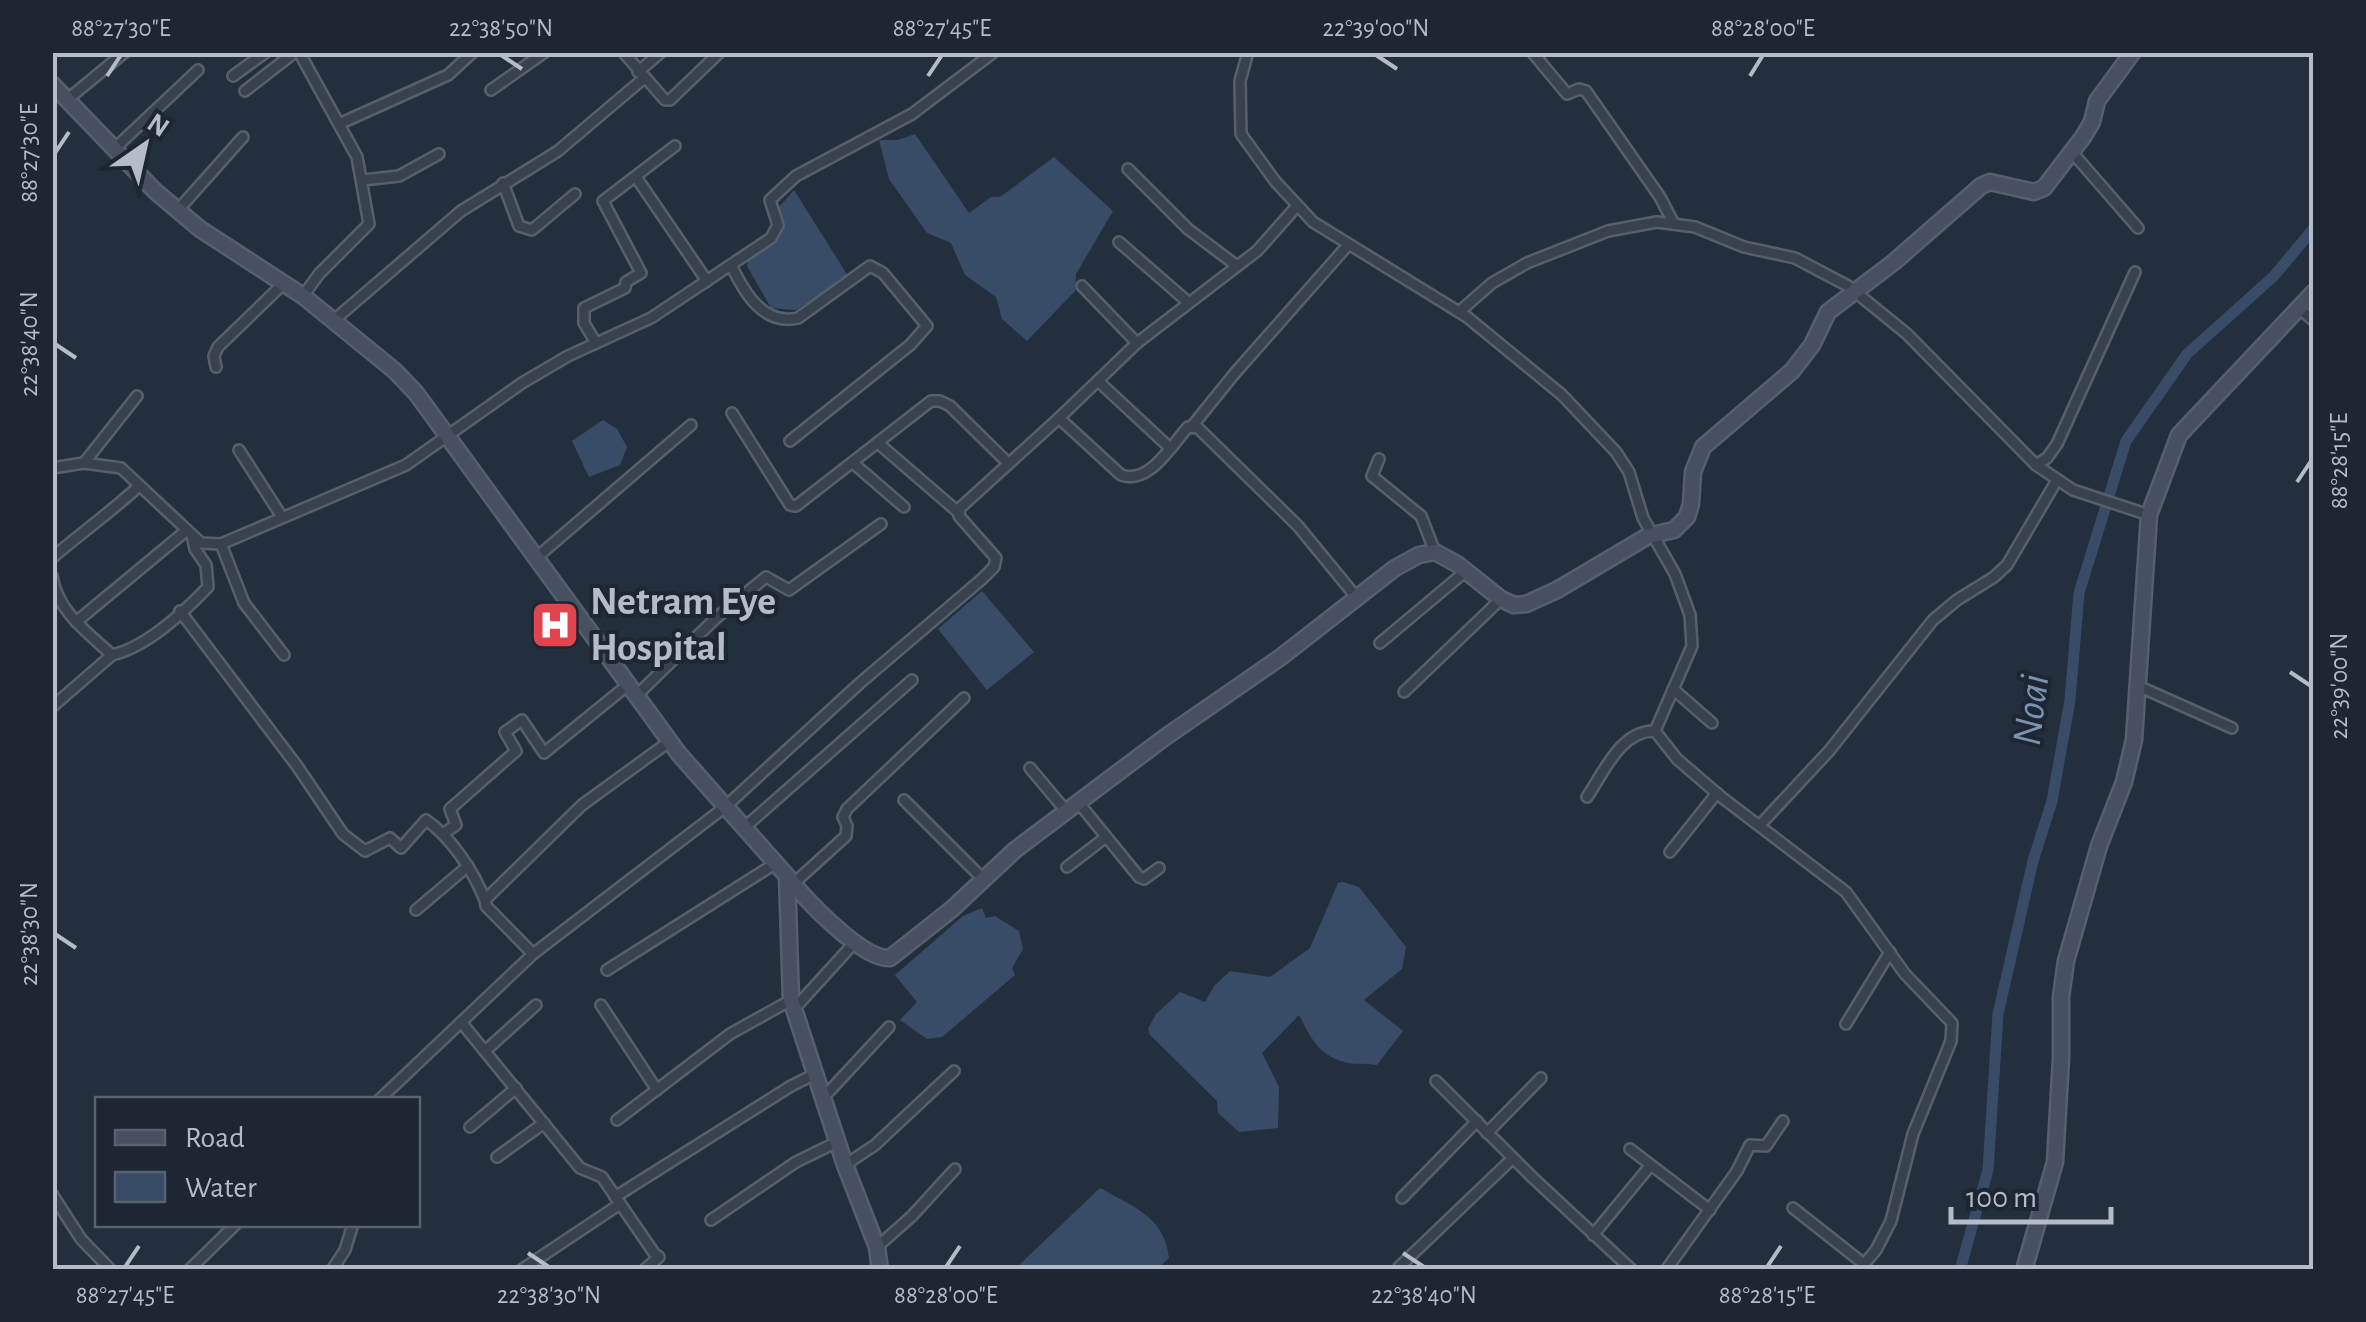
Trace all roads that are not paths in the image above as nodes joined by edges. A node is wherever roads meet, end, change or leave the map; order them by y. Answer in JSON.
{"nodes":[{"id":1,"x":124,"y":52,"type":"edge"},
{"id":2,"x":266,"y":52,"type":"edge"},
{"id":3,"x":473,"y":52,"type":"edge"},
{"id":4,"x":545,"y":52,"type":"edge"},
{"id":5,"x":622,"y":52,"type":"edge"},
{"id":6,"x":661,"y":52,"type":"edge"},
{"id":7,"x":970,"y":52,"type":"edge"},
{"id":8,"x":994,"y":52,"type":"edge"},
{"id":9,"x":1248,"y":52,"type":"edge"},
{"id":10,"x":1532,"y":52,"type":"edge"},
{"id":11,"x":2134,"y":52,"type":"edge"},
{"id":12,"x":299,"y":53,"type":"edge"},
{"id":13,"x":715,"y":54,"type":"edge"},
{"id":14,"x":980,"y":64,"type":"junction"},
{"id":15,"x":198,"y":70,"type":"dead end"},
{"id":16,"x":233,"y":76,"type":"dead end"},
{"id":17,"x":641,"y":76,"type":"junction"},
{"id":18,"x":52,"y":84,"type":"edge"},
{"id":19,"x":491,"y":90,"type":"dead end"},
{"id":20,"x":246,"y":91,"type":"dead end"},
{"id":21,"x":68,"y":99,"type":"junction"},
{"id":22,"x":339,"y":124,"type":"junction"},
{"id":23,"x":243,"y":137,"type":"dead end"},
{"id":24,"x":675,"y":146,"type":"dead end"},
{"id":25,"x":113,"y":150,"type":"junction"},
{"id":26,"x":2071,"y":151,"type":"junction"},
{"id":27,"x":439,"y":154,"type":"dead end"},
{"id":28,"x":1128,"y":169,"type":"dead end"},
{"id":29,"x":636,"y":177,"type":"junction"},
{"id":30,"x":363,"y":180,"type":"junction"},
{"id":31,"x":503,"y":184,"type":"junction"},
{"id":32,"x":576,"y":194,"type":"dead end"},
{"id":33,"x":1298,"y":206,"type":"junction"},
{"id":34,"x":178,"y":210,"type":"junction"},
{"id":35,"x":1674,"y":224,"type":"junction"},
{"id":36,"x":2138,"y":228,"type":"dead end"},
{"id":37,"x":1119,"y":242,"type":"dead end"},
{"id":38,"x":1348,"y":244,"type":"junction"},
{"id":39,"x":731,"y":265,"type":"junction"},
{"id":40,"x":1237,"y":266,"type":"junction"},
{"id":41,"x":2135,"y":272,"type":"dead end"},
{"id":42,"x":707,"y":281,"type":"junction"},
{"id":43,"x":284,"y":284,"type":"junction"},
{"id":44,"x":1082,"y":286,"type":"dead end"},
{"id":45,"x":1854,"y":291,"type":"junction"},
{"id":46,"x":2314,"y":292,"type":"edge"},
{"id":47,"x":303,"y":296,"type":"junction"},
{"id":48,"x":1189,"y":302,"type":"junction"},
{"id":49,"x":2300,"y":309,"type":"junction"},
{"id":50,"x":1459,"y":312,"type":"junction"},
{"id":51,"x":333,"y":321,"type":"junction"},
{"id":52,"x":2314,"y":321,"type":"edge"},
{"id":53,"x":596,"y":343,"type":"junction"},
{"id":54,"x":1137,"y":343,"type":"junction"},
{"id":55,"x":216,"y":367,"type":"dead end"},
{"id":56,"x":1098,"y":381,"type":"junction"},
{"id":57,"x":136,"y":396,"type":"dead end"},
{"id":58,"x":732,"y":412,"type":"dead end"},
{"id":59,"x":1059,"y":418,"type":"junction"},
{"id":60,"x":691,"y":424,"type":"dead end"},
{"id":61,"x":1193,"y":425,"type":"junction"},
{"id":62,"x":447,"y":437,"type":"junction"},
{"id":63,"x":790,"y":441,"type":"dead end"},
{"id":64,"x":878,"y":442,"type":"junction"},
{"id":65,"x":1170,"y":448,"type":"junction"},
{"id":66,"x":239,"y":450,"type":"dead end"},
{"id":67,"x":1379,"y":459,"type":"dead end"},
{"id":68,"x":84,"y":463,"type":"junction"},
{"id":69,"x":853,"y":463,"type":"junction"},
{"id":70,"x":1008,"y":463,"type":"junction"},
{"id":71,"x":2036,"y":466,"type":"junction"},
{"id":72,"x":52,"y":468,"type":"edge"},
{"id":73,"x":2058,"y":480,"type":"junction"},
{"id":74,"x":139,"y":486,"type":"junction"},
{"id":75,"x":904,"y":506,"type":"dead end"},
{"id":76,"x":958,"y":512,"type":"junction"},
{"id":77,"x":2149,"y":515,"type":"junction"},
{"id":78,"x":282,"y":516,"type":"junction"},
{"id":79,"x":881,"y":524,"type":"dead end"},
{"id":80,"x":190,"y":533,"type":"junction"},
{"id":81,"x":1654,"y":536,"type":"junction"},
{"id":82,"x":220,"y":544,"type":"junction"},
{"id":83,"x":1434,"y":552,"type":"junction"},
{"id":84,"x":52,"y":558,"type":"edge"},
{"id":85,"x":536,"y":558,"type":"junction"},
{"id":86,"x":1466,"y":571,"type":"junction"},
{"id":87,"x":52,"y":576,"type":"edge"},
{"id":88,"x":1357,"y":598,"type":"junction"},
{"id":89,"x":1501,"y":600,"type":"junction"},
{"id":90,"x":180,"y":611,"type":"junction"},
{"id":91,"x":76,"y":622,"type":"junction"},
{"id":92,"x":1380,"y":643,"type":"dead end"},
{"id":93,"x":112,"y":655,"type":"junction"},
{"id":94,"x":284,"y":655,"type":"dead end"},
{"id":95,"x":912,"y":680,"type":"dead end"},
{"id":96,"x":2138,"y":686,"type":"junction"},
{"id":97,"x":1674,"y":688,"type":"junction"},
{"id":98,"x":633,"y":690,"type":"junction"},
{"id":99,"x":1404,"y":692,"type":"dead end"},
{"id":100,"x":964,"y":698,"type":"dead end"},
{"id":101,"x":52,"y":707,"type":"edge"},
{"id":102,"x":1712,"y":723,"type":"dead end"},
{"id":103,"x":2232,"y":728,"type":"dead end"},
{"id":104,"x":1655,"y":731,"type":"junction"},
{"id":105,"x":670,"y":741,"type":"junction"},
{"id":106,"x":1030,"y":768,"type":"dead end"},
{"id":107,"x":1718,"y":794,"type":"junction"},
{"id":108,"x":1587,"y":797,"type":"dead end"},
{"id":109,"x":904,"y":800,"type":"dead end"},
{"id":110,"x":1072,"y":806,"type":"junction"},
{"id":111,"x":725,"y":807,"type":"junction"},
{"id":112,"x":1760,"y":824,"type":"junction"},
{"id":113,"x":744,"y":827,"type":"junction"},
{"id":114,"x":443,"y":834,"type":"junction"},
{"id":115,"x":1106,"y":837,"type":"junction"},
{"id":116,"x":1670,"y":852,"type":"dead end"},
{"id":117,"x":776,"y":863,"type":"junction"},
{"id":118,"x":468,"y":866,"type":"junction"},
{"id":119,"x":1067,"y":868,"type":"dead end"},
{"id":120,"x":1159,"y":868,"type":"dead end"},
{"id":121,"x":790,"y":879,"type":"junction"},
{"id":122,"x":983,"y":879,"type":"junction"},
{"id":123,"x":485,"y":900,"type":"junction"},
{"id":124,"x":416,"y":910,"type":"dead end"},
{"id":125,"x":855,"y":942,"type":"junction"},
{"id":126,"x":1890,"y":952,"type":"junction"},
{"id":127,"x":533,"y":954,"type":"junction"},
{"id":128,"x":607,"y":970,"type":"dead end"},
{"id":129,"x":536,"y":1005,"type":"dead end"},
{"id":130,"x":601,"y":1005,"type":"dead end"},
{"id":131,"x":792,"y":1005,"type":"junction"},
{"id":132,"x":461,"y":1022,"type":"junction"},
{"id":133,"x":1846,"y":1024,"type":"dead end"},
{"id":134,"x":889,"y":1027,"type":"dead end"},
{"id":135,"x":486,"y":1051,"type":"junction"},
{"id":136,"x":954,"y":1071,"type":"dead end"},
{"id":137,"x":815,"y":1074,"type":"junction"},
{"id":138,"x":1541,"y":1078,"type":"dead end"},
{"id":139,"x":1436,"y":1081,"type":"dead end"},
{"id":140,"x":516,"y":1088,"type":"junction"},
{"id":141,"x":657,"y":1090,"type":"junction"},
{"id":142,"x":381,"y":1097,"type":"edge"},
{"id":143,"x":823,"y":1098,"type":"junction"},
{"id":144,"x":616,"y":1120,"type":"dead end"},
{"id":145,"x":1783,"y":1120,"type":"dead end"},
{"id":146,"x":544,"y":1122,"type":"junction"},
{"id":147,"x":1476,"y":1122,"type":"junction"},
{"id":148,"x":470,"y":1127,"type":"dead end"},
{"id":149,"x":1487,"y":1132,"type":"junction"},
{"id":150,"x":837,"y":1142,"type":"junction"},
{"id":151,"x":1630,"y":1149,"type":"dead end"},
{"id":152,"x":498,"y":1158,"type":"dead end"},
{"id":153,"x":1512,"y":1158,"type":"junction"},
{"id":154,"x":844,"y":1165,"type":"junction"},
{"id":155,"x":1650,"y":1166,"type":"junction"},
{"id":156,"x":956,"y":1169,"type":"dead end"},
{"id":157,"x":52,"y":1194,"type":"edge"},
{"id":158,"x":1402,"y":1198,"type":"dead end"},
{"id":159,"x":618,"y":1200,"type":"junction"},
{"id":160,"x":1793,"y":1208,"type":"dead end"},
{"id":161,"x":1710,"y":1210,"type":"junction"},
{"id":162,"x":711,"y":1220,"type":"dead end"},
{"id":163,"x":234,"y":1227,"type":"edge"},
{"id":164,"x":352,"y":1227,"type":"edge"},
{"id":165,"x":1593,"y":1235,"type":"junction"},
{"id":166,"x":877,"y":1248,"type":"junction"},
{"id":167,"x":1399,"y":1267,"type":"edge"},
{"id":168,"x":1861,"y":1267,"type":"edge"},
{"id":169,"x":111,"y":1270,"type":"edge"},
{"id":170,"x":189,"y":1270,"type":"edge"},
{"id":171,"x":332,"y":1270,"type":"edge"},
{"id":172,"x":521,"y":1270,"type":"edge"},
{"id":173,"x":644,"y":1270,"type":"edge"},
{"id":174,"x":880,"y":1270,"type":"edge"},
{"id":175,"x":1632,"y":1270,"type":"edge"},
{"id":176,"x":1666,"y":1270,"type":"edge"},
{"id":177,"x":2024,"y":1270,"type":"edge"}],
"edges":[{"from":1,"to":21,"type":"street"},
{"from":2,"to":16,"type":"street"},
{"from":3,"to":22,"type":"street"},
{"from":4,"to":19,"type":"street"},
{"from":5,"to":17,"type":"street"},
{"from":6,"to":17,"type":"street"},
{"from":7,"to":14,"type":"street"},
{"from":8,"to":14,"type":"street"},
{"from":9,"to":33,"type":"street"},
{"from":10,"to":35,"type":"street"},
{"from":11,"to":26,"type":"street"},
{"from":12,"to":20,"type":"street"},
{"from":12,"to":22,"type":"street"},
{"from":13,"to":17,"type":"street"},
{"from":14,"to":39,"type":"street"},
{"from":15,"to":25,"type":"street"},
{"from":17,"to":31,"type":"street"},
{"from":18,"to":21,"type":"street"},
{"from":21,"to":25,"type":"street"},
{"from":22,"to":30,"type":"street"},
{"from":23,"to":34,"type":"street"},
{"from":24,"to":29,"type":"street"},
{"from":25,"to":34,"type":"street"},
{"from":26,"to":36,"type":"street"},
{"from":26,"to":45,"type":"street"},
{"from":27,"to":30,"type":"street"},
{"from":28,"to":40,"type":"street"},
{"from":29,"to":42,"type":"street"},
{"from":29,"to":53,"type":"street"},
{"from":30,"to":47,"type":"street"},
{"from":31,"to":32,"type":"street"},
{"from":31,"to":51,"type":"street"},
{"from":33,"to":38,"type":"street"},
{"from":33,"to":40,"type":"street"},
{"from":34,"to":43,"type":"street"},
{"from":35,"to":45,"type":"street"},
{"from":35,"to":50,"type":"street"},
{"from":37,"to":48,"type":"street"},
{"from":38,"to":50,"type":"street"},
{"from":38,"to":61,"type":"street"},
{"from":39,"to":42,"type":"street"},
{"from":39,"to":63,"type":"street"},
{"from":40,"to":48,"type":"street"},
{"from":41,"to":71,"type":"street"},
{"from":42,"to":53,"type":"street"},
{"from":43,"to":47,"type":"street"},
{"from":43,"to":55,"type":"street"},
{"from":44,"to":54,"type":"street"},
{"from":45,"to":71,"type":"street"},
{"from":45,"to":81,"type":"street"},
{"from":46,"to":49,"type":"street"},
{"from":47,"to":51,"type":"street"},
{"from":48,"to":54,"type":"street"},
{"from":49,"to":52,"type":"street"},
{"from":49,"to":77,"type":"street"},
{"from":50,"to":81,"type":"street"},
{"from":51,"to":62,"type":"street"},
{"from":53,"to":62,"type":"street"},
{"from":54,"to":56,"type":"street"},
{"from":56,"to":59,"type":"street"},
{"from":56,"to":65,"type":"street"},
{"from":57,"to":68,"type":"street"},
{"from":58,"to":69,"type":"street"},
{"from":59,"to":65,"type":"street"},
{"from":59,"to":70,"type":"street"},
{"from":60,"to":85,"type":"street"},
{"from":61,"to":65,"type":"street"},
{"from":61,"to":88,"type":"street"},
{"from":62,"to":78,"type":"street"},
{"from":62,"to":85,"type":"street"},
{"from":64,"to":69,"type":"street"},
{"from":64,"to":70,"type":"street"},
{"from":64,"to":76,"type":"street"},
{"from":66,"to":78,"type":"street"},
{"from":67,"to":83,"type":"street"},
{"from":68,"to":72,"type":"street"},
{"from":68,"to":74,"type":"street"},
{"from":69,"to":75,"type":"street"},
{"from":70,"to":76,"type":"street"},
{"from":71,"to":73,"type":"street"},
{"from":73,"to":77,"type":"street"},
{"from":73,"to":112,"type":"street"},
{"from":74,"to":80,"type":"street"},
{"from":74,"to":84,"type":"street"},
{"from":76,"to":111,"type":"street"},
{"from":77,"to":96,"type":"street"},
{"from":78,"to":82,"type":"street"},
{"from":79,"to":98,"type":"street"},
{"from":80,"to":82,"type":"street"},
{"from":80,"to":90,"type":"street"},
{"from":80,"to":91,"type":"street"},
{"from":81,"to":89,"type":"street"},
{"from":81,"to":97,"type":"street"},
{"from":82,"to":94,"type":"street"},
{"from":83,"to":86,"type":"street"},
{"from":83,"to":88,"type":"street"},
{"from":85,"to":98,"type":"street"},
{"from":86,"to":89,"type":"street"},
{"from":86,"to":92,"type":"street"},
{"from":87,"to":91,"type":"street"},
{"from":88,"to":110,"type":"street"},
{"from":89,"to":99,"type":"street"},
{"from":90,"to":93,"type":"street"},
{"from":90,"to":114,"type":"street"},
{"from":91,"to":93,"type":"street"},
{"from":93,"to":101,"type":"street"},
{"from":95,"to":113,"type":"street"},
{"from":96,"to":103,"type":"street"},
{"from":96,"to":177,"type":"street"},
{"from":97,"to":102,"type":"street"},
{"from":97,"to":104,"type":"street"},
{"from":98,"to":105,"type":"street"},
{"from":98,"to":114,"type":"street"},
{"from":100,"to":121,"type":"street"},
{"from":104,"to":107,"type":"street"},
{"from":104,"to":108,"type":"street"},
{"from":105,"to":111,"type":"street"},
{"from":105,"to":123,"type":"street"},
{"from":106,"to":110,"type":"street"},
{"from":107,"to":112,"type":"street"},
{"from":107,"to":116,"type":"street"},
{"from":109,"to":122,"type":"street"},
{"from":110,"to":115,"type":"street"},
{"from":110,"to":122,"type":"street"},
{"from":111,"to":113,"type":"street"},
{"from":111,"to":127,"type":"street"},
{"from":112,"to":126,"type":"street"},
{"from":113,"to":117,"type":"street"},
{"from":114,"to":118,"type":"street"},
{"from":115,"to":119,"type":"street"},
{"from":115,"to":120,"type":"street"},
{"from":117,"to":121,"type":"street"},
{"from":117,"to":128,"type":"street"},
{"from":118,"to":123,"type":"street"},
{"from":118,"to":124,"type":"street"},
{"from":121,"to":125,"type":"street"},
{"from":121,"to":131,"type":"street"},
{"from":122,"to":125,"type":"street"},
{"from":123,"to":127,"type":"street"},
{"from":125,"to":131,"type":"street"},
{"from":126,"to":133,"type":"street"},
{"from":126,"to":168,"type":"street"},
{"from":127,"to":132,"type":"street"},
{"from":129,"to":135,"type":"street"},
{"from":130,"to":141,"type":"street"},
{"from":131,"to":137,"type":"street"},
{"from":131,"to":141,"type":"street"},
{"from":132,"to":135,"type":"street"},
{"from":132,"to":142,"type":"street"},
{"from":134,"to":143,"type":"street"},
{"from":135,"to":140,"type":"street"},
{"from":136,"to":154,"type":"street"},
{"from":137,"to":143,"type":"street"},
{"from":137,"to":159,"type":"street"},
{"from":138,"to":149,"type":"street"},
{"from":139,"to":147,"type":"street"},
{"from":140,"to":146,"type":"street"},
{"from":140,"to":148,"type":"street"},
{"from":141,"to":144,"type":"street"},
{"from":143,"to":150,"type":"street"},
{"from":145,"to":161,"type":"street"},
{"from":146,"to":152,"type":"street"},
{"from":146,"to":159,"type":"street"},
{"from":147,"to":149,"type":"street"},
{"from":147,"to":158,"type":"street"},
{"from":149,"to":153,"type":"street"},
{"from":150,"to":154,"type":"street"},
{"from":150,"to":162,"type":"street"},
{"from":151,"to":155,"type":"street"},
{"from":153,"to":165,"type":"street"},
{"from":153,"to":167,"type":"street"},
{"from":154,"to":166,"type":"street"},
{"from":155,"to":161,"type":"street"},
{"from":155,"to":165,"type":"street"},
{"from":156,"to":166,"type":"street"},
{"from":157,"to":169,"type":"street"},
{"from":159,"to":172,"type":"street"},
{"from":159,"to":173,"type":"street"},
{"from":160,"to":168,"type":"street"},
{"from":161,"to":176,"type":"street"},
{"from":163,"to":170,"type":"street"},
{"from":164,"to":171,"type":"street"},
{"from":165,"to":175,"type":"street"},
{"from":166,"to":174,"type":"street"}]}
